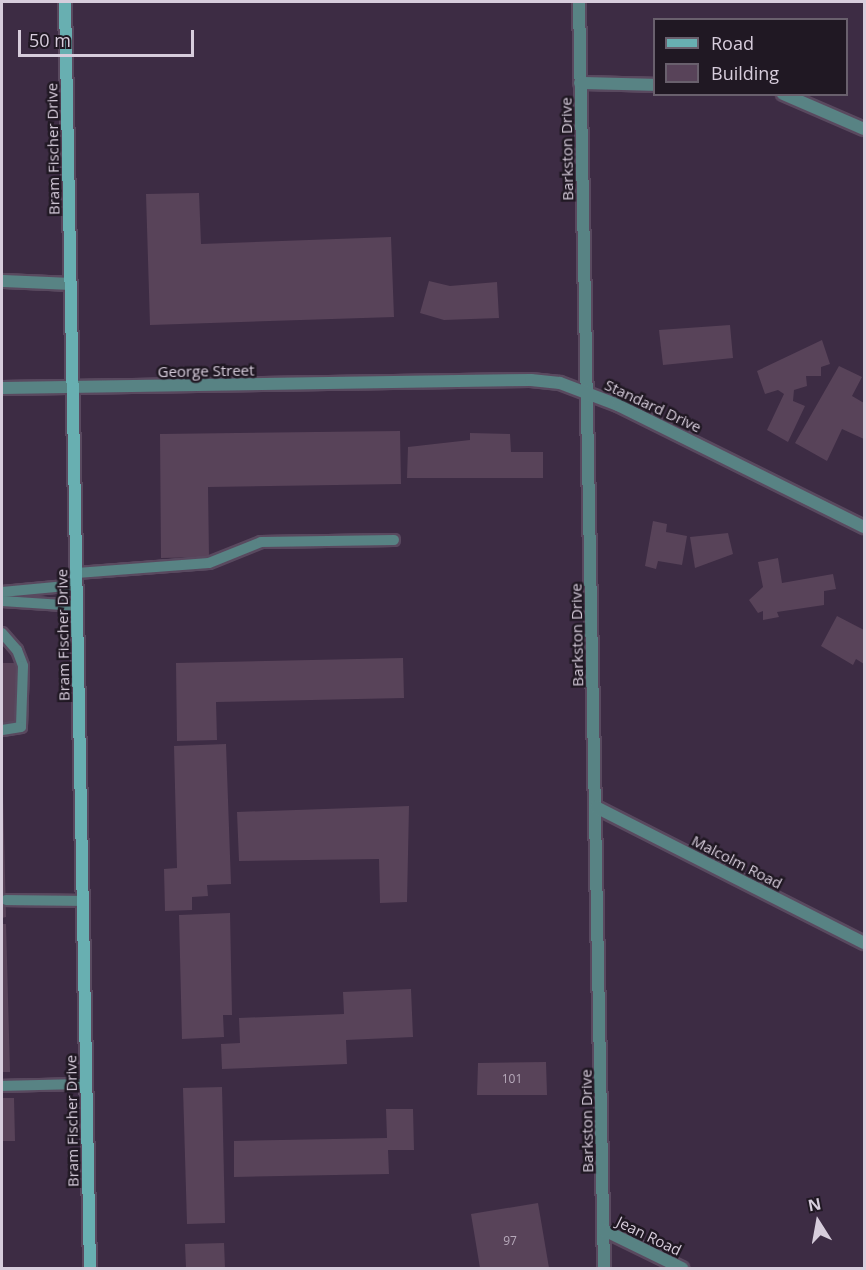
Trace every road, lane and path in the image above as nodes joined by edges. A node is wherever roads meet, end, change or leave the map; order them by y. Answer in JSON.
{"nodes":[{"id":1,"x":65,"y":2,"type":"edge"},
{"id":2,"x":579,"y":2,"type":"edge"},
{"id":3,"x":580,"y":83,"type":"junction"},
{"id":4,"x":653,"y":86,"type":"edge"},
{"id":5,"x":788,"y":96,"type":"edge"},
{"id":6,"x":864,"y":129,"type":"edge"},
{"id":7,"x":2,"y":281,"type":"edge"},
{"id":8,"x":70,"y":284,"type":"junction"},
{"id":9,"x":410,"y":381,"type":"joint"},
{"id":10,"x":74,"y":387,"type":"junction"},
{"id":11,"x":2,"y":388,"type":"edge"},
{"id":12,"x":587,"y":392,"type":"junction"},
{"id":13,"x":864,"y":527,"type":"edge"},
{"id":14,"x":394,"y":540,"type":"dead end"},
{"id":15,"x":77,"y":579,"type":"junction"},
{"id":16,"x":2,"y":592,"type":"edge"},
{"id":17,"x":6,"y":603,"type":"edge"},
{"id":18,"x":78,"y":606,"type":"junction"},
{"id":19,"x":2,"y":612,"type":"edge"},
{"id":20,"x":2,"y":633,"type":"edge"},
{"id":21,"x":2,"y":730,"type":"edge"},
{"id":22,"x":596,"y":807,"type":"junction"},
{"id":23,"x":6,"y":900,"type":"dead end"},
{"id":24,"x":84,"y":901,"type":"junction"},
{"id":25,"x":864,"y":943,"type":"edge"},
{"id":26,"x":87,"y":1084,"type":"junction"},
{"id":27,"x":2,"y":1086,"type":"edge"},
{"id":28,"x":604,"y":1230,"type":"junction"},
{"id":29,"x":90,"y":1269,"type":"edge"},
{"id":30,"x":604,"y":1269,"type":"edge"},
{"id":31,"x":682,"y":1269,"type":"edge"}],
"edges":[{"from":1,"to":8,"type":"main road","name":"Bram Fischer Drive"},
{"from":2,"to":3,"type":"street","name":"Barkston Drive"},
{"from":3,"to":4,"type":"street"},
{"from":3,"to":12,"type":"street","name":"Barkston Drive"},
{"from":5,"to":6,"type":"street"},
{"from":7,"to":8,"type":"street"},
{"from":8,"to":10,"type":"main road","name":"Bram Fischer Drive"},
{"from":9,"to":10,"type":"street","name":"George Street"},
{"from":9,"to":12,"type":"street","name":"Standard Drive"},
{"from":10,"to":11,"type":"street","name":"George Street"},
{"from":10,"to":15,"type":"main road","name":"Bram Fischer Drive"},
{"from":12,"to":13,"type":"street","name":"Standard Drive"},
{"from":12,"to":22,"type":"street","name":"Barkston Drive"},
{"from":14,"to":15,"type":"lane"},
{"from":15,"to":16,"type":"lane"},
{"from":15,"to":18,"type":"main road","name":"Bram Fischer Drive"},
{"from":17,"to":18,"type":"lane"},
{"from":17,"to":19,"type":"lane"},
{"from":18,"to":24,"type":"main road","name":"Bram Fischer Drive"},
{"from":20,"to":21,"type":"lane"},
{"from":22,"to":25,"type":"street","name":"Malcolm Road"},
{"from":22,"to":28,"type":"street","name":"Barkston Drive"},
{"from":23,"to":24,"type":"lane"},
{"from":24,"to":26,"type":"main road","name":"Bram Fischer Drive"},
{"from":26,"to":27,"type":"lane"},
{"from":26,"to":29,"type":"main road","name":"Bram Fischer Drive"},
{"from":28,"to":30,"type":"street","name":"Barkston Drive"},
{"from":28,"to":31,"type":"street","name":"Jean Road"}]}
